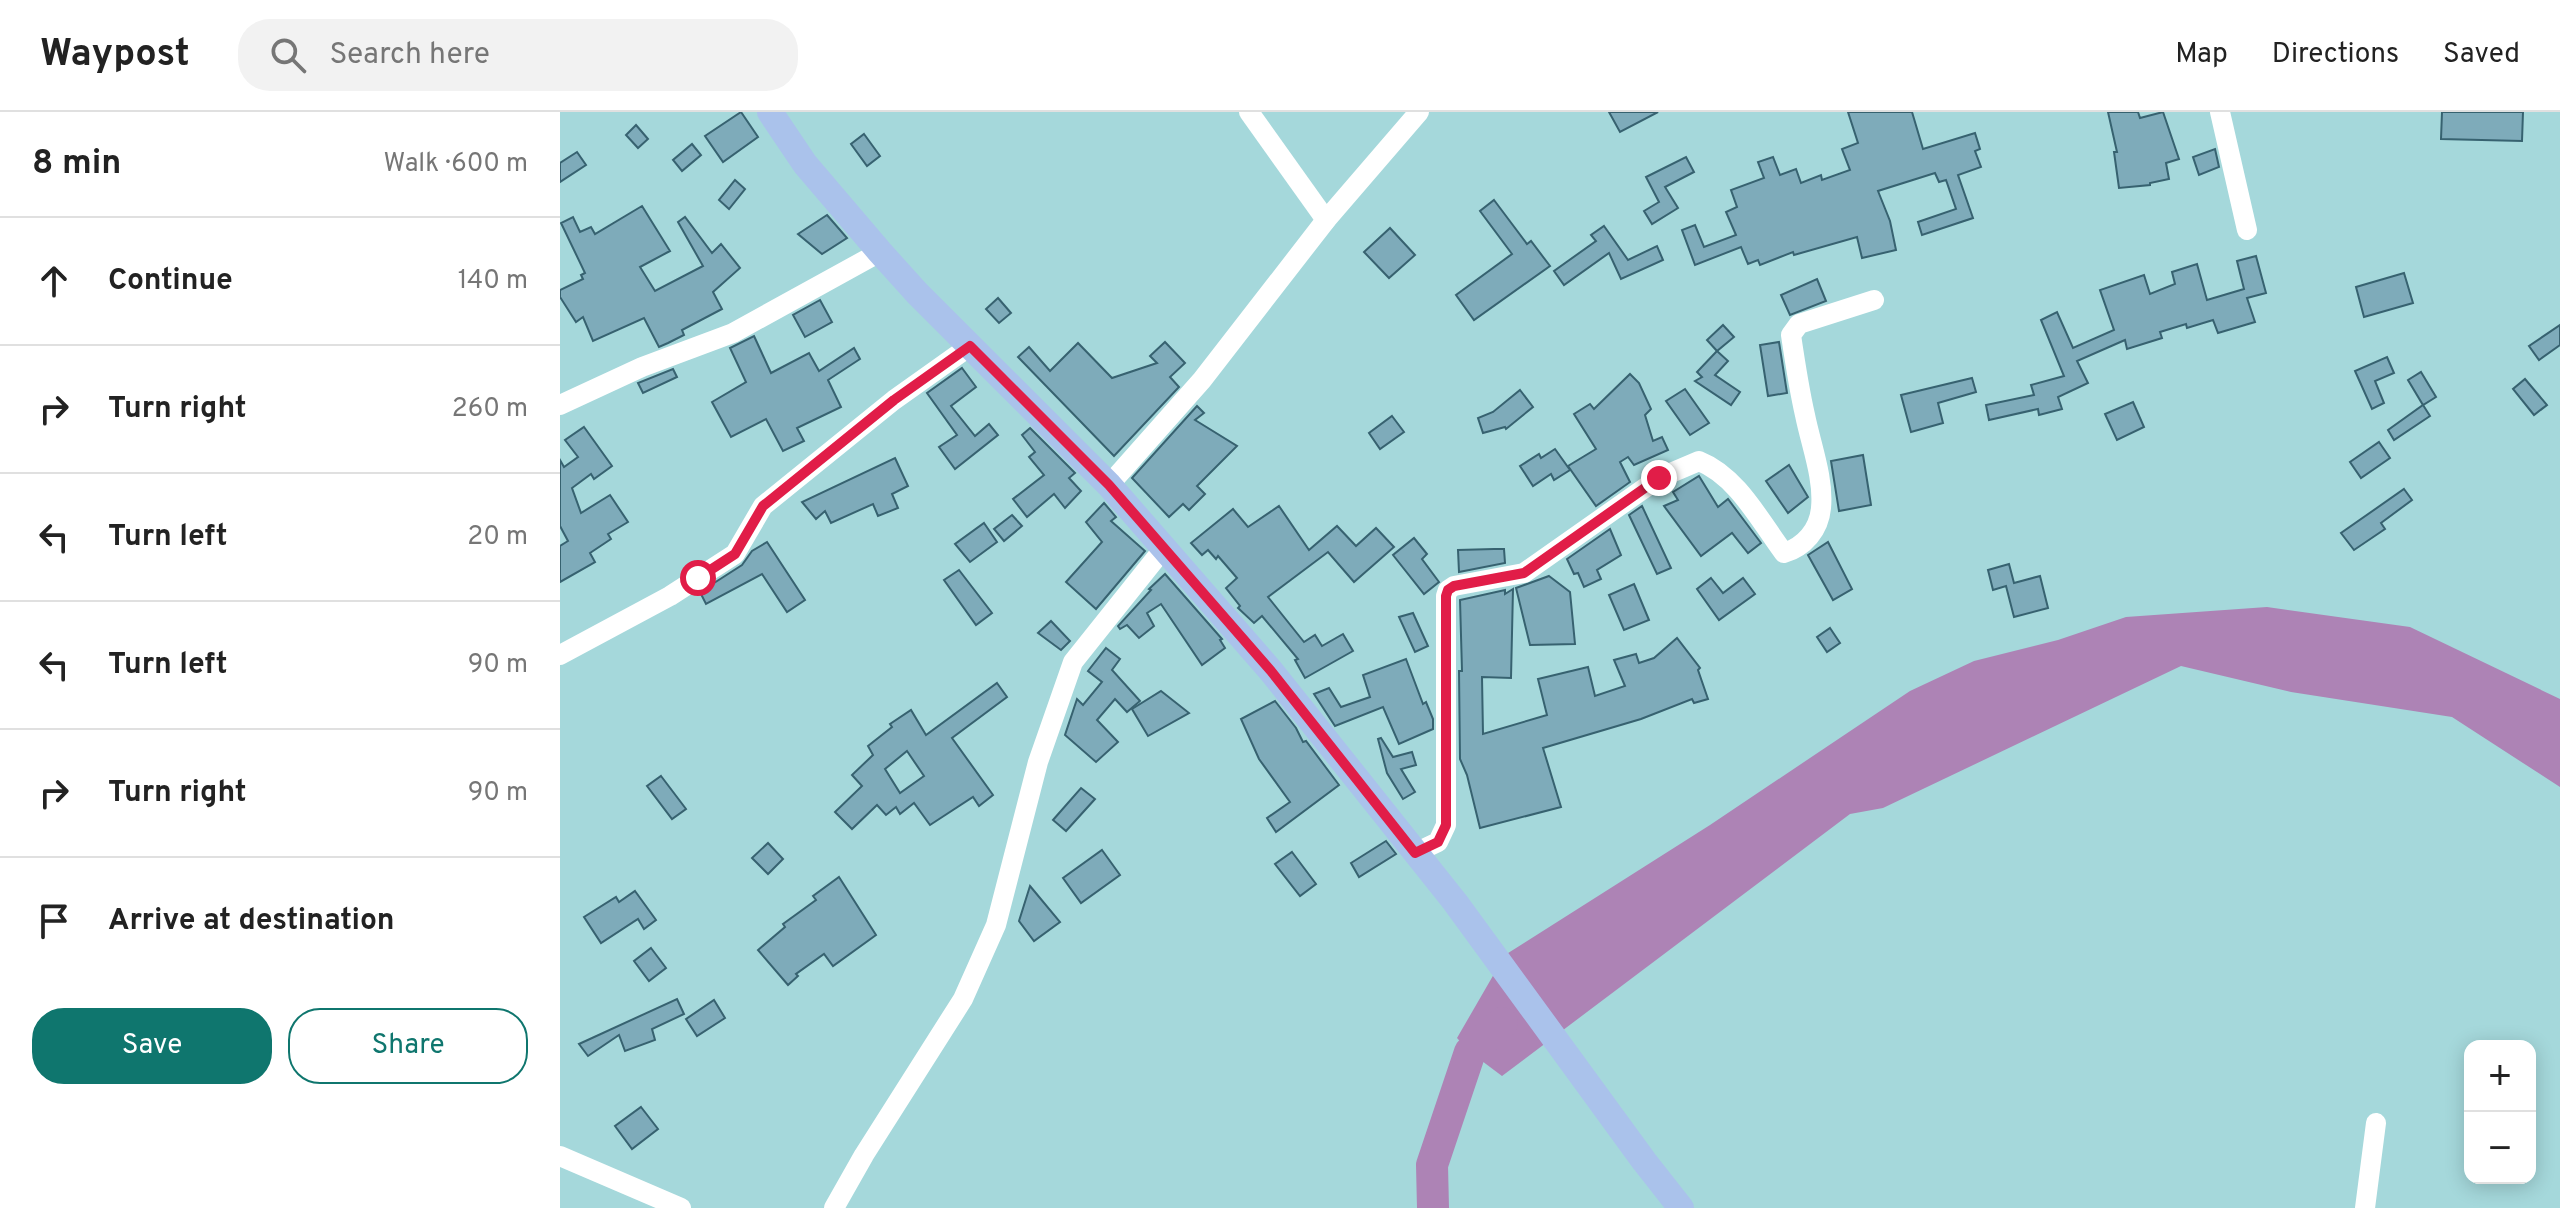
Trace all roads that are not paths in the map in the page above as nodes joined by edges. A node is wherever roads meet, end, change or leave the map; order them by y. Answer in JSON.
{"nodes":[{"id":1,"x":770,"y":112,"type":"edge"},
{"id":2,"x":1249,"y":112,"type":"edge"},
{"id":3,"x":1419,"y":112,"type":"edge"},
{"id":4,"x":2220,"y":112,"type":"edge"},
{"id":5,"x":1326,"y":220,"type":"junction"},
{"id":6,"x":2247,"y":230,"type":"dead end"},
{"id":7,"x":880,"y":252,"type":"junction"},
{"id":8,"x":1874,"y":300,"type":"dead end"},
{"id":9,"x":970,"y":346,"type":"junction"},
{"id":10,"x":560,"y":405,"type":"edge"},
{"id":11,"x":1109,"y":485,"type":"junction"},
{"id":12,"x":1164,"y":548,"type":"junction"},
{"id":13,"x":560,"y":655,"type":"edge"},
{"id":14,"x":1415,"y":853,"type":"junction"},
{"id":15,"x":2376,"y":1123,"type":"dead end"},
{"id":16,"x":560,"y":1156,"type":"edge"},
{"id":17,"x":681,"y":1208,"type":"edge"},
{"id":18,"x":834,"y":1208,"type":"edge"},
{"id":19,"x":1681,"y":1208,"type":"edge"},
{"id":20,"x":2365,"y":1208,"type":"edge"}],
"edges":[{"from":1,"to":7,"type":"main road"},
{"from":2,"to":5,"type":"street"},
{"from":3,"to":5,"type":"street"},
{"from":4,"to":6,"type":"street"},
{"from":5,"to":11,"type":"street"},
{"from":7,"to":9,"type":"main road"},
{"from":7,"to":10,"type":"street"},
{"from":8,"to":14,"type":"street"},
{"from":9,"to":11,"type":"main road"},
{"from":9,"to":13,"type":"street"},
{"from":11,"to":12,"type":"main road"},
{"from":12,"to":14,"type":"main road"},
{"from":12,"to":18,"type":"street"},
{"from":14,"to":19,"type":"main road"},
{"from":15,"to":20,"type":"street"},
{"from":16,"to":17,"type":"street"}]}
